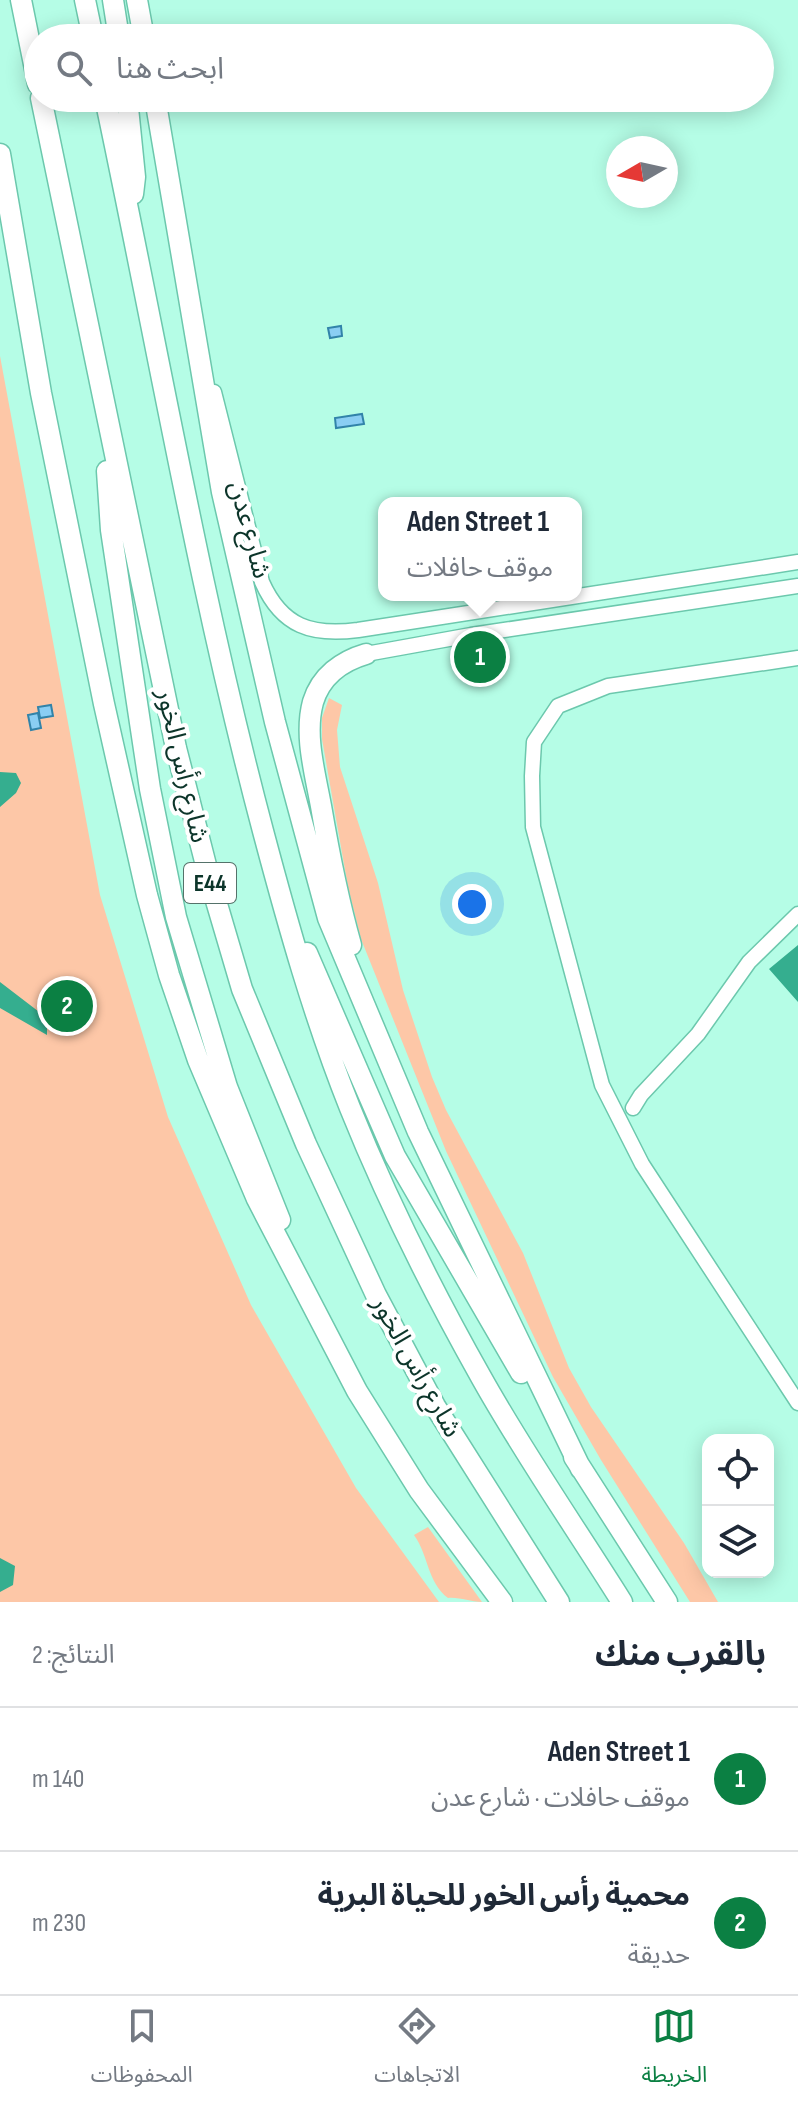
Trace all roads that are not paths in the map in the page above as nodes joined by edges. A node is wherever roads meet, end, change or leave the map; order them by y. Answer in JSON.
{"nodes":[{"id":1,"x":21,"y":0,"type":"edge"},
{"id":2,"x":85,"y":0,"type":"edge"},
{"id":3,"x":113,"y":0,"type":"edge"},
{"id":4,"x":137,"y":0,"type":"edge"},
{"id":5,"x":26,"y":24,"type":"edge"},
{"id":6,"x":90,"y":24,"type":"edge"},
{"id":7,"x":117,"y":24,"type":"edge"},
{"id":8,"x":141,"y":24,"type":"edge"},
{"id":9,"x":44,"y":112,"type":"edge"},
{"id":10,"x":108,"y":112,"type":"edge"},
{"id":11,"x":128,"y":112,"type":"edge"},
{"id":12,"x":157,"y":112,"type":"edge"},
{"id":13,"x":0,"y":154,"type":"edge"},
{"id":14,"x":130,"y":214,"type":"junction"},
{"id":15,"x":198,"y":353,"type":"junction"},
{"id":16,"x":111,"y":441,"type":"junction"},
{"id":17,"x":798,"y":562,"type":"edge"},
{"id":18,"x":798,"y":586,"type":"edge"},
{"id":19,"x":582,"y":595,"type":"edge"},
{"id":20,"x":542,"y":601,"type":"edge"},
{"id":21,"x":366,"y":654,"type":"joint"},
{"id":22,"x":798,"y":658,"type":"edge"},
{"id":23,"x":283,"y":910,"type":"junction"},
{"id":24,"x":798,"y":914,"type":"edge"},
{"id":25,"x":372,"y":1023,"type":"junction"},
{"id":26,"x":633,"y":1108,"type":"dead end"},
{"id":27,"x":304,"y":1288,"type":"junction"},
{"id":28,"x":798,"y":1403,"type":"edge"},
{"id":29,"x":581,"y":1469,"type":"junction"},
{"id":30,"x":502,"y":1602,"type":"edge"},
{"id":31,"x":559,"y":1602,"type":"edge"},
{"id":32,"x":622,"y":1602,"type":"edge"},
{"id":33,"x":667,"y":1602,"type":"edge"}],
"edges":[{"from":1,"to":5,"type":"highway"},
{"from":2,"to":6,"type":"highway"},
{"from":3,"to":7,"type":"highway"},
{"from":4,"to":8,"type":"highway"},
{"from":9,"to":16,"type":"highway","name":"شارع رأس الخور","number":"E44"},
{"from":10,"to":14,"type":"highway","name":"شارع رأس الخور","number":"E44"},
{"from":11,"to":14,"type":"highway"},
{"from":12,"to":15,"type":"highway"},
{"from":13,"to":27,"type":"highway"},
{"from":14,"to":23,"type":"highway","name":"شارع رأس الخور","number":"E44"},
{"from":15,"to":20,"type":"street","name":"شارع عدن"},
{"from":15,"to":25,"type":"highway"},
{"from":16,"to":27,"type":"highway"},
{"from":16,"to":31,"type":"highway","name":"شارع رأس الخور","number":"E44"},
{"from":17,"to":19,"type":"street","name":"شارع عدن"},
{"from":18,"to":21,"type":"street"},
{"from":21,"to":25,"type":"highway"},
{"from":22,"to":28,"type":"street"},
{"from":23,"to":29,"type":"highway"},
{"from":23,"to":32,"type":"highway","name":"شارع رأس الخور","number":"E44"},
{"from":24,"to":26,"type":"street"},
{"from":25,"to":29,"type":"highway"},
{"from":27,"to":30,"type":"highway"},
{"from":29,"to":33,"type":"highway"}]}
